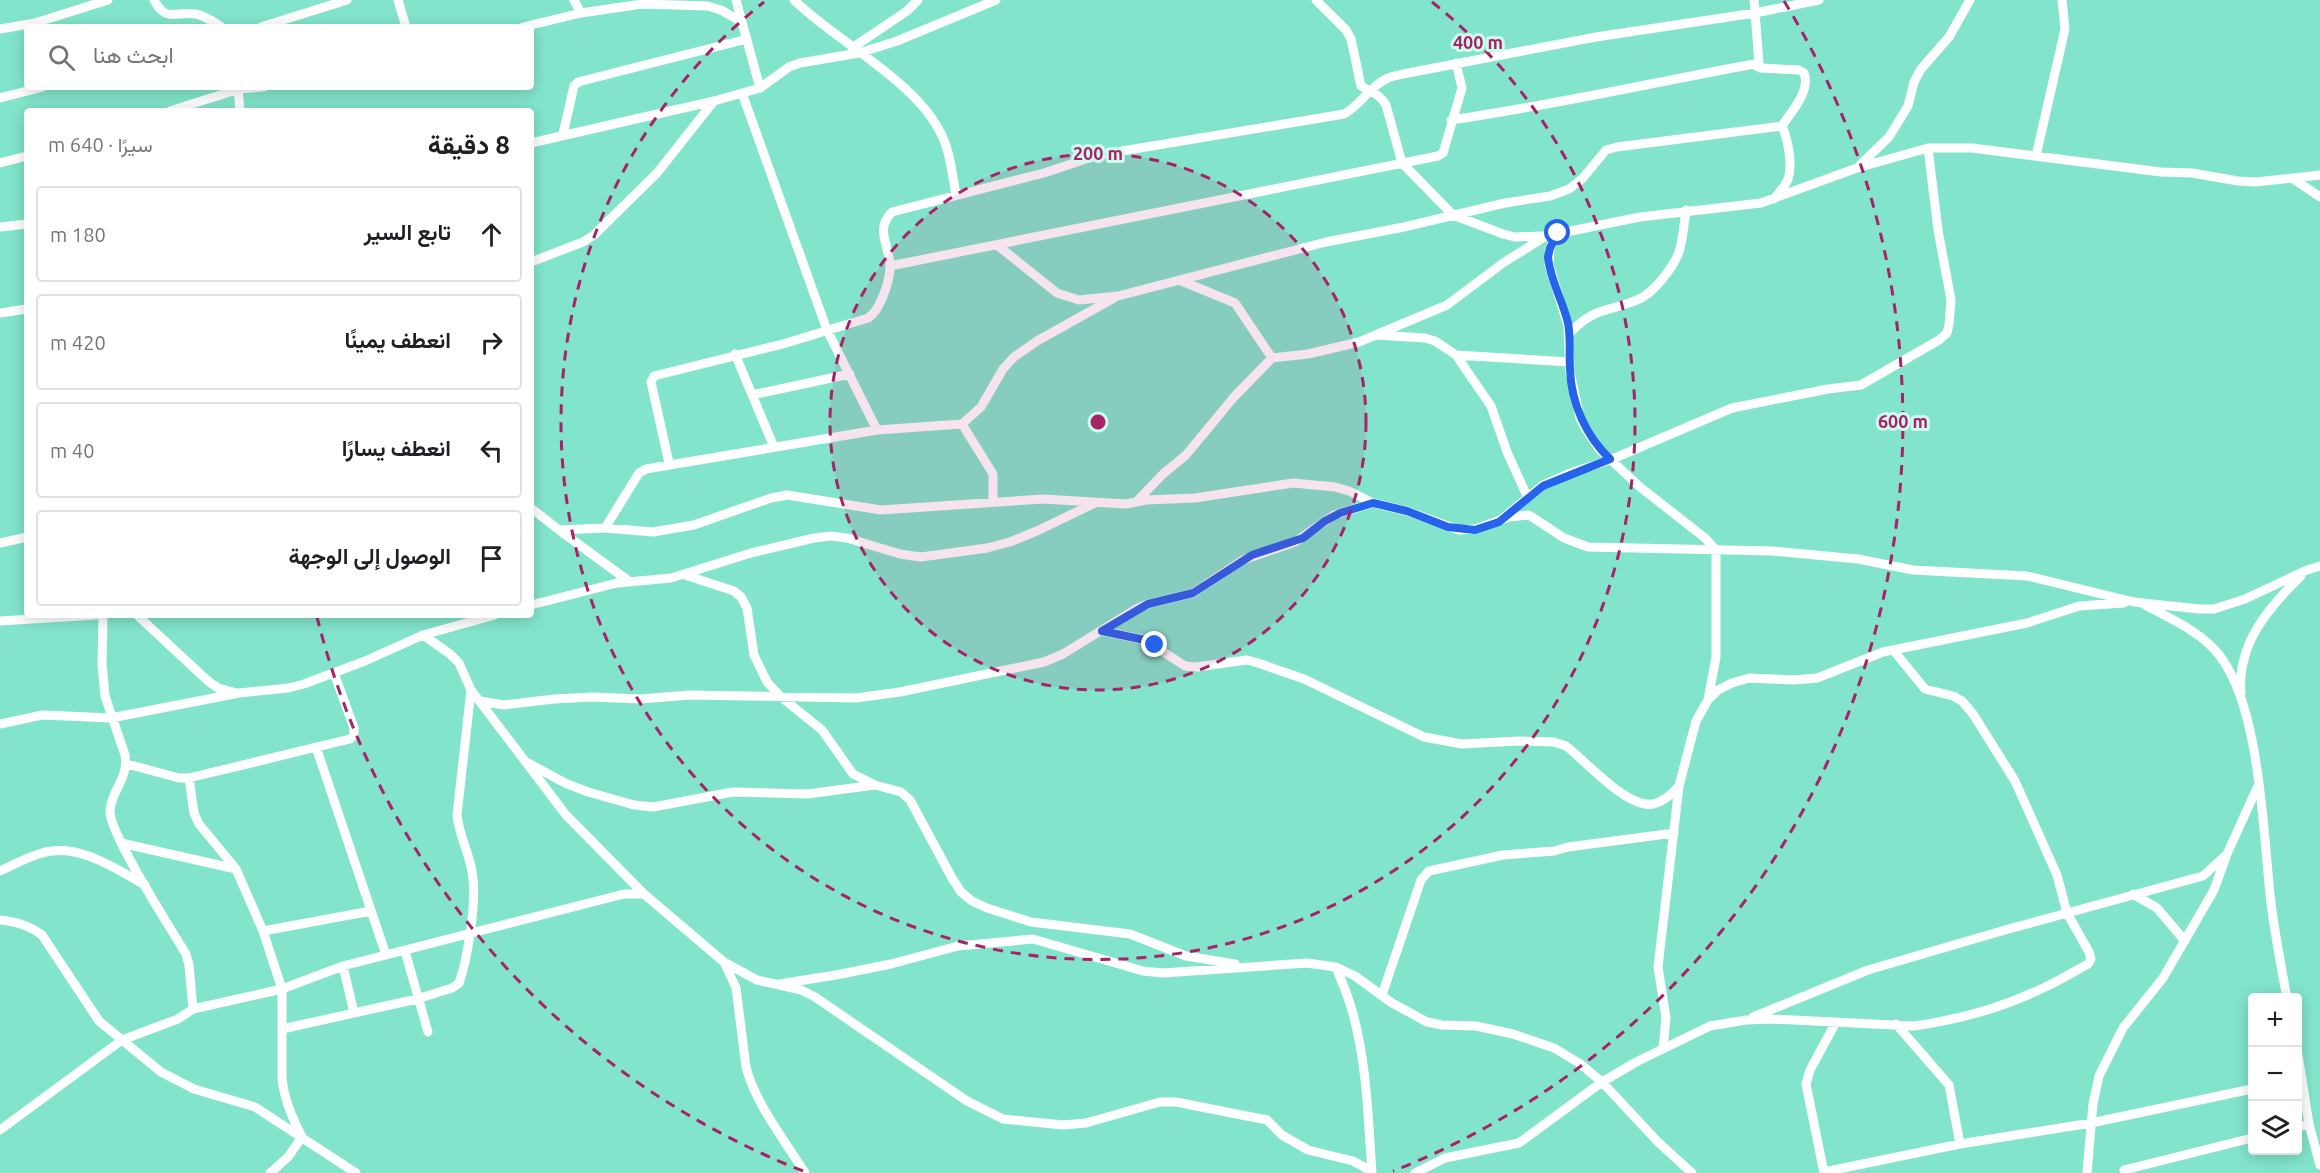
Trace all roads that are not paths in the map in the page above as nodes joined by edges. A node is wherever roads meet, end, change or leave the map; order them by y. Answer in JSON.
{"nodes":[{"id":1,"x":108,"y":0,"type":"edge"},
{"id":2,"x":154,"y":0,"type":"edge"},
{"id":3,"x":347,"y":0,"type":"edge"},
{"id":4,"x":398,"y":0,"type":"edge"},
{"id":5,"x":574,"y":0,"type":"edge"},
{"id":6,"x":736,"y":0,"type":"edge"},
{"id":7,"x":794,"y":0,"type":"edge"},
{"id":8,"x":918,"y":0,"type":"edge"},
{"id":9,"x":996,"y":0,"type":"edge"},
{"id":10,"x":1316,"y":0,"type":"edge"},
{"id":11,"x":1754,"y":0,"type":"edge"},
{"id":12,"x":1820,"y":0,"type":"edge"},
{"id":13,"x":1970,"y":0,"type":"edge"},
{"id":14,"x":2062,"y":0,"type":"edge"},
{"id":15,"x":581,"y":13,"type":"junction"},
{"id":16,"x":1755,"y":13,"type":"junction"},
{"id":17,"x":742,"y":22,"type":"junction"},
{"id":18,"x":29,"y":24,"type":"edge"},
{"id":19,"x":216,"y":24,"type":"edge"},
{"id":20,"x":271,"y":24,"type":"edge"},
{"id":21,"x":405,"y":24,"type":"edge"},
{"id":22,"x":534,"y":24,"type":"edge"},
{"id":23,"x":24,"y":25,"type":"edge"},
{"id":24,"x":0,"y":29,"type":"edge"},
{"id":25,"x":747,"y":39,"type":"junction"},
{"id":26,"x":855,"y":50,"type":"junction"},
{"id":27,"x":1456,"y":63,"type":"junction"},
{"id":28,"x":1759,"y":63,"type":"junction"},
{"id":29,"x":760,"y":88,"type":"junction"},
{"id":30,"x":31,"y":90,"type":"edge"},
{"id":31,"x":232,"y":90,"type":"edge"},
{"id":32,"x":238,"y":90,"type":"edge"},
{"id":33,"x":1372,"y":90,"type":"junction"},
{"id":34,"x":742,"y":93,"type":"junction"},
{"id":35,"x":0,"y":98,"type":"edge"},
{"id":36,"x":714,"y":100,"type":"junction"},
{"id":37,"x":179,"y":108,"type":"edge"},
{"id":38,"x":240,"y":108,"type":"edge"},
{"id":39,"x":1451,"y":120,"type":"junction"},
{"id":40,"x":1782,"y":126,"type":"junction"},
{"id":41,"x":562,"y":135,"type":"junction"},
{"id":42,"x":534,"y":142,"type":"edge"},
{"id":43,"x":1928,"y":148,"type":"junction"},
{"id":44,"x":2036,"y":156,"type":"junction"},
{"id":45,"x":24,"y":157,"type":"edge"},
{"id":46,"x":0,"y":163,"type":"edge"},
{"id":47,"x":1402,"y":163,"type":"junction"},
{"id":48,"x":1857,"y":168,"type":"junction"},
{"id":49,"x":2320,"y":175,"type":"edge"},
{"id":50,"x":2292,"y":178,"type":"junction"},
{"id":51,"x":956,"y":194,"type":"junction"},
{"id":52,"x":2320,"y":197,"type":"edge"},
{"id":53,"x":1773,"y":200,"type":"junction"},
{"id":54,"x":1686,"y":210,"type":"junction"},
{"id":55,"x":1453,"y":215,"type":"junction"},
{"id":56,"x":24,"y":224,"type":"edge"},
{"id":57,"x":0,"y":227,"type":"edge"},
{"id":58,"x":1558,"y":233,"type":"junction"},
{"id":59,"x":1545,"y":236,"type":"junction"},
{"id":60,"x":997,"y":245,"type":"junction"},
{"id":61,"x":534,"y":261,"type":"edge"},
{"id":62,"x":890,"y":266,"type":"junction"},
{"id":63,"x":1179,"y":280,"type":"junction"},
{"id":64,"x":1118,"y":296,"type":"junction"},
{"id":65,"x":24,"y":309,"type":"edge"},
{"id":66,"x":0,"y":313,"type":"edge"},
{"id":67,"x":827,"y":330,"type":"junction"},
{"id":68,"x":1375,"y":335,"type":"junction"},
{"id":69,"x":1568,"y":335,"type":"junction"},
{"id":70,"x":735,"y":354,"type":"junction"},
{"id":71,"x":1456,"y":355,"type":"junction"},
{"id":72,"x":1272,"y":358,"type":"junction"},
{"id":73,"x":1569,"y":362,"type":"junction"},
{"id":74,"x":849,"y":374,"type":"junction"},
{"id":75,"x":752,"y":395,"type":"junction"},
{"id":76,"x":962,"y":424,"type":"junction"},
{"id":77,"x":877,"y":430,"type":"junction"},
{"id":78,"x":774,"y":447,"type":"junction"},
{"id":79,"x":1610,"y":459,"type":"junction"},
{"id":80,"x":669,"y":463,"type":"junction"},
{"id":81,"x":1527,"y":496,"type":"junction"},
{"id":82,"x":993,"y":501,"type":"junction"},
{"id":83,"x":1137,"y":501,"type":"junction"},
{"id":84,"x":1097,"y":502,"type":"junction"},
{"id":85,"x":1373,"y":503,"type":"junction"},
{"id":86,"x":534,"y":510,"type":"edge"},
{"id":87,"x":1499,"y":522,"type":"junction"},
{"id":88,"x":605,"y":528,"type":"junction"},
{"id":89,"x":559,"y":530,"type":"junction"},
{"id":90,"x":24,"y":538,"type":"edge"},
{"id":91,"x":0,"y":543,"type":"edge"},
{"id":92,"x":1716,"y":550,"type":"junction"},
{"id":93,"x":2320,"y":566,"type":"edge"},
{"id":94,"x":2307,"y":570,"type":"junction"},
{"id":95,"x":685,"y":574,"type":"junction"},
{"id":96,"x":630,"y":582,"type":"junction"},
{"id":97,"x":2137,"y":602,"type":"junction"},
{"id":98,"x":534,"y":604,"type":"edge"},
{"id":99,"x":48,"y":618,"type":"edge"},
{"id":100,"x":103,"y":618,"type":"edge"},
{"id":101,"x":139,"y":618,"type":"edge"},
{"id":102,"x":484,"y":618,"type":"edge"},
{"id":103,"x":0,"y":621,"type":"edge"},
{"id":104,"x":1102,"y":631,"type":"junction"},
{"id":105,"x":423,"y":634,"type":"junction"},
{"id":106,"x":1894,"y":651,"type":"junction"},
{"id":107,"x":334,"y":673,"type":"junction"},
{"id":108,"x":471,"y":690,"type":"junction"},
{"id":109,"x":239,"y":693,"type":"junction"},
{"id":110,"x":781,"y":697,"type":"junction"},
{"id":111,"x":1708,"y":699,"type":"junction"},
{"id":112,"x":480,"y":700,"type":"junction"},
{"id":113,"x":2242,"y":701,"type":"junction"},
{"id":114,"x":111,"y":718,"type":"junction"},
{"id":115,"x":0,"y":724,"type":"edge"},
{"id":116,"x":316,"y":747,"type":"junction"},
{"id":117,"x":526,"y":762,"type":"junction"},
{"id":118,"x":127,"y":764,"type":"junction"},
{"id":119,"x":189,"y":778,"type":"junction"},
{"id":120,"x":875,"y":784,"type":"junction"},
{"id":121,"x":1679,"y":786,"type":"junction"},
{"id":122,"x":2258,"y":786,"type":"junction"},
{"id":123,"x":1674,"y":833,"type":"junction"},
{"id":124,"x":121,"y":843,"type":"junction"},
{"id":125,"x":2227,"y":854,"type":"junction"},
{"id":126,"x":236,"y":869,"type":"junction"},
{"id":127,"x":0,"y":871,"type":"edge"},
{"id":128,"x":146,"y":886,"type":"junction"},
{"id":129,"x":644,"y":894,"type":"junction"},
{"id":130,"x":2133,"y":894,"type":"junction"},
{"id":131,"x":371,"y":911,"type":"junction"},
{"id":132,"x":2067,"y":913,"type":"junction"},
{"id":133,"x":0,"y":920,"type":"edge"},
{"id":134,"x":263,"y":931,"type":"junction"},
{"id":135,"x":469,"y":934,"type":"junction"},
{"id":136,"x":2185,"y":941,"type":"junction"},
{"id":137,"x":405,"y":951,"type":"junction"},
{"id":138,"x":386,"y":955,"type":"junction"},
{"id":139,"x":724,"y":962,"type":"junction"},
{"id":140,"x":343,"y":966,"type":"junction"},
{"id":141,"x":1249,"y":966,"type":"junction"},
{"id":142,"x":1336,"y":967,"type":"junction"},
{"id":143,"x":773,"y":985,"type":"junction"},
{"id":144,"x":282,"y":989,"type":"junction"},
{"id":145,"x":2286,"y":993,"type":"edge"},
{"id":146,"x":1382,"y":995,"type":"junction"},
{"id":147,"x":417,"y":999,"type":"junction"},
{"id":148,"x":193,"y":1009,"type":"junction"},
{"id":149,"x":354,"y":1013,"type":"junction"},
{"id":150,"x":1746,"y":1020,"type":"junction"},
{"id":151,"x":1836,"y":1022,"type":"junction"},
{"id":152,"x":1896,"y":1024,"type":"junction"},
{"id":153,"x":282,"y":1029,"type":"junction"},
{"id":154,"x":428,"y":1032,"type":"dead end"},
{"id":155,"x":122,"y":1040,"type":"junction"},
{"id":156,"x":1663,"y":1048,"type":"junction"},
{"id":157,"x":1602,"y":1082,"type":"junction"},
{"id":158,"x":2302,"y":1089,"type":"edge"},
{"id":159,"x":2248,"y":1090,"type":"edge"},
{"id":160,"x":2091,"y":1123,"type":"junction"},
{"id":161,"x":2309,"y":1124,"type":"junction"},
{"id":162,"x":2302,"y":1126,"type":"edge"},
{"id":163,"x":0,"y":1130,"type":"edge"},
{"id":164,"x":302,"y":1137,"type":"junction"},
{"id":165,"x":2248,"y":1139,"type":"edge"},
{"id":166,"x":1960,"y":1144,"type":"junction"},
{"id":167,"x":2320,"y":1165,"type":"edge"},
{"id":168,"x":2124,"y":1170,"type":"dead end"},
{"id":169,"x":1371,"y":1172,"type":"edge"},
{"id":170,"x":270,"y":1173,"type":"edge"},
{"id":171,"x":356,"y":1173,"type":"edge"},
{"id":172,"x":805,"y":1173,"type":"edge"},
{"id":173,"x":1415,"y":1173,"type":"edge"},
{"id":174,"x":1692,"y":1173,"type":"edge"},
{"id":175,"x":1824,"y":1173,"type":"edge"},
{"id":176,"x":2087,"y":1173,"type":"edge"}],
"edges":[{"from":1,"to":18,"type":"street"},
{"from":2,"to":19,"type":"street"},
{"from":3,"to":20,"type":"street"},
{"from":4,"to":21,"type":"street"},
{"from":5,"to":15,"type":"street"},
{"from":6,"to":17,"type":"street"},
{"from":7,"to":26,"type":"street"},
{"from":8,"to":26,"type":"street"},
{"from":9,"to":26,"type":"street"},
{"from":10,"to":33,"type":"street"},
{"from":11,"to":16,"type":"street"},
{"from":12,"to":16,"type":"street"},
{"from":13,"to":48,"type":"street"},
{"from":14,"to":44,"type":"street"},
{"from":15,"to":17,"type":"street"},
{"from":15,"to":22,"type":"street"},
{"from":16,"to":27,"type":"street"},
{"from":16,"to":28,"type":"street"},
{"from":17,"to":25,"type":"street"},
{"from":23,"to":24,"type":"street"},
{"from":25,"to":29,"type":"street"},
{"from":25,"to":41,"type":"street"},
{"from":26,"to":29,"type":"street"},
{"from":26,"to":51,"type":"street"},
{"from":27,"to":33,"type":"street"},
{"from":27,"to":39,"type":"street"},
{"from":28,"to":39,"type":"street"},
{"from":28,"to":40,"type":"street"},
{"from":29,"to":34,"type":"street"},
{"from":30,"to":35,"type":"street"},
{"from":31,"to":37,"type":"street"},
{"from":32,"to":38,"type":"street"},
{"from":33,"to":47,"type":"street"},
{"from":33,"to":51,"type":"street"},
{"from":34,"to":36,"type":"street"},
{"from":34,"to":67,"type":"street"},
{"from":36,"to":41,"type":"street"},
{"from":36,"to":61,"type":"street"},
{"from":39,"to":47,"type":"street"},
{"from":40,"to":53,"type":"street"},
{"from":40,"to":55,"type":"street"},
{"from":41,"to":42,"type":"street"},
{"from":43,"to":44,"type":"street"},
{"from":43,"to":48,"type":"street"},
{"from":43,"to":79,"type":"street"},
{"from":44,"to":50,"type":"street"},
{"from":45,"to":46,"type":"street"},
{"from":47,"to":55,"type":"street"},
{"from":47,"to":60,"type":"street"},
{"from":48,"to":53,"type":"street"},
{"from":49,"to":50,"type":"street"},
{"from":50,"to":52,"type":"street"},
{"from":51,"to":62,"type":"street"},
{"from":53,"to":54,"type":"street"},
{"from":54,"to":58,"type":"street"},
{"from":54,"to":69,"type":"street"},
{"from":55,"to":59,"type":"street"},
{"from":55,"to":63,"type":"street"},
{"from":56,"to":57,"type":"street"},
{"from":58,"to":59,"type":"street"},
{"from":58,"to":69,"type":"street"},
{"from":59,"to":68,"type":"street"},
{"from":60,"to":62,"type":"street"},
{"from":60,"to":64,"type":"street"},
{"from":62,"to":67,"type":"street"},
{"from":63,"to":64,"type":"street"},
{"from":63,"to":72,"type":"street"},
{"from":64,"to":76,"type":"street"},
{"from":65,"to":66,"type":"street"},
{"from":67,"to":70,"type":"street"},
{"from":67,"to":74,"type":"street"},
{"from":68,"to":71,"type":"street"},
{"from":68,"to":72,"type":"street"},
{"from":69,"to":73,"type":"street"},
{"from":70,"to":75,"type":"street"},
{"from":70,"to":80,"type":"street"},
{"from":71,"to":73,"type":"street"},
{"from":71,"to":81,"type":"street"},
{"from":72,"to":83,"type":"street"},
{"from":73,"to":79,"type":"street"},
{"from":74,"to":75,"type":"street"},
{"from":74,"to":77,"type":"street"},
{"from":75,"to":78,"type":"street"},
{"from":76,"to":77,"type":"street"},
{"from":76,"to":82,"type":"street"},
{"from":77,"to":78,"type":"street"},
{"from":78,"to":80,"type":"street"},
{"from":79,"to":81,"type":"street"},
{"from":79,"to":92,"type":"street"},
{"from":80,"to":88,"type":"street"},
{"from":81,"to":87,"type":"street"},
{"from":82,"to":84,"type":"street"},
{"from":82,"to":88,"type":"street"},
{"from":83,"to":84,"type":"street"},
{"from":83,"to":85,"type":"street"},
{"from":84,"to":95,"type":"street"},
{"from":85,"to":87,"type":"street"},
{"from":85,"to":104,"type":"street"},
{"from":86,"to":89,"type":"street"},
{"from":87,"to":92,"type":"street"},
{"from":88,"to":89,"type":"street"},
{"from":89,"to":96,"type":"street"},
{"from":90,"to":91,"type":"street"},
{"from":92,"to":97,"type":"street"},
{"from":92,"to":111,"type":"street"},
{"from":93,"to":94,"type":"street"},
{"from":94,"to":97,"type":"street"},
{"from":94,"to":113,"type":"street"},
{"from":95,"to":96,"type":"street"},
{"from":95,"to":110,"type":"street"},
{"from":96,"to":98,"type":"street"},
{"from":97,"to":106,"type":"street"},
{"from":97,"to":113,"type":"street"},
{"from":99,"to":103,"type":"street"},
{"from":100,"to":114,"type":"street"},
{"from":101,"to":109,"type":"street"},
{"from":102,"to":105,"type":"street"},
{"from":104,"to":110,"type":"street"},
{"from":104,"to":121,"type":"street"},
{"from":105,"to":107,"type":"street"},
{"from":105,"to":108,"type":"street"},
{"from":106,"to":111,"type":"street"},
{"from":106,"to":132,"type":"street"},
{"from":107,"to":109,"type":"street"},
{"from":107,"to":116,"type":"street"},
{"from":108,"to":112,"type":"street"},
{"from":108,"to":135,"type":"street"},
{"from":109,"to":114,"type":"street"},
{"from":110,"to":112,"type":"street"},
{"from":110,"to":120,"type":"street"},
{"from":111,"to":121,"type":"street"},
{"from":112,"to":117,"type":"street"},
{"from":113,"to":122,"type":"street"},
{"from":114,"to":115,"type":"street"},
{"from":114,"to":118,"type":"street"},
{"from":116,"to":119,"type":"street"},
{"from":116,"to":131,"type":"street"},
{"from":117,"to":120,"type":"street"},
{"from":117,"to":129,"type":"street"},
{"from":118,"to":119,"type":"street"},
{"from":118,"to":124,"type":"street"},
{"from":119,"to":126,"type":"street"},
{"from":120,"to":141,"type":"street"},
{"from":121,"to":123,"type":"street"},
{"from":122,"to":125,"type":"street"},
{"from":122,"to":145,"type":"street"},
{"from":123,"to":146,"type":"street"},
{"from":123,"to":156,"type":"street"},
{"from":124,"to":126,"type":"street"},
{"from":124,"to":128,"type":"street"},
{"from":125,"to":130,"type":"street"},
{"from":125,"to":136,"type":"street"},
{"from":126,"to":134,"type":"street"},
{"from":127,"to":128,"type":"street"},
{"from":128,"to":148,"type":"street"},
{"from":129,"to":135,"type":"street"},
{"from":129,"to":139,"type":"street"},
{"from":130,"to":132,"type":"street"},
{"from":130,"to":136,"type":"street"},
{"from":131,"to":134,"type":"street"},
{"from":131,"to":138,"type":"street"},
{"from":132,"to":150,"type":"street"},
{"from":132,"to":152,"type":"street"},
{"from":133,"to":155,"type":"street"},
{"from":134,"to":144,"type":"street"},
{"from":135,"to":137,"type":"street"},
{"from":135,"to":147,"type":"street"},
{"from":136,"to":160,"type":"street"},
{"from":137,"to":138,"type":"street"},
{"from":137,"to":147,"type":"street"},
{"from":138,"to":140,"type":"street"},
{"from":139,"to":143,"type":"street"},
{"from":139,"to":172,"type":"street"},
{"from":140,"to":144,"type":"street"},
{"from":140,"to":149,"type":"street"},
{"from":141,"to":142,"type":"street"},
{"from":141,"to":143,"type":"street"},
{"from":142,"to":146,"type":"street"},
{"from":142,"to":169,"type":"street"},
{"from":143,"to":169,"type":"street"},
{"from":144,"to":148,"type":"street"},
{"from":144,"to":153,"type":"street"},
{"from":146,"to":157,"type":"street"},
{"from":147,"to":149,"type":"street"},
{"from":147,"to":154,"type":"street"},
{"from":148,"to":155,"type":"street"},
{"from":149,"to":153,"type":"street"},
{"from":150,"to":151,"type":"street"},
{"from":150,"to":156,"type":"street"},
{"from":151,"to":152,"type":"street"},
{"from":151,"to":175,"type":"street"},
{"from":152,"to":166,"type":"street"},
{"from":153,"to":164,"type":"street"},
{"from":155,"to":163,"type":"street"},
{"from":155,"to":164,"type":"street"},
{"from":156,"to":157,"type":"street"},
{"from":157,"to":173,"type":"street"},
{"from":157,"to":174,"type":"street"},
{"from":158,"to":161,"type":"street"},
{"from":159,"to":160,"type":"street"},
{"from":160,"to":166,"type":"street"},
{"from":160,"to":176,"type":"street"},
{"from":161,"to":162,"type":"street"},
{"from":161,"to":167,"type":"street"},
{"from":164,"to":170,"type":"street"},
{"from":164,"to":171,"type":"street"},
{"from":165,"to":168,"type":"street"},
{"from":166,"to":175,"type":"street"}]}
